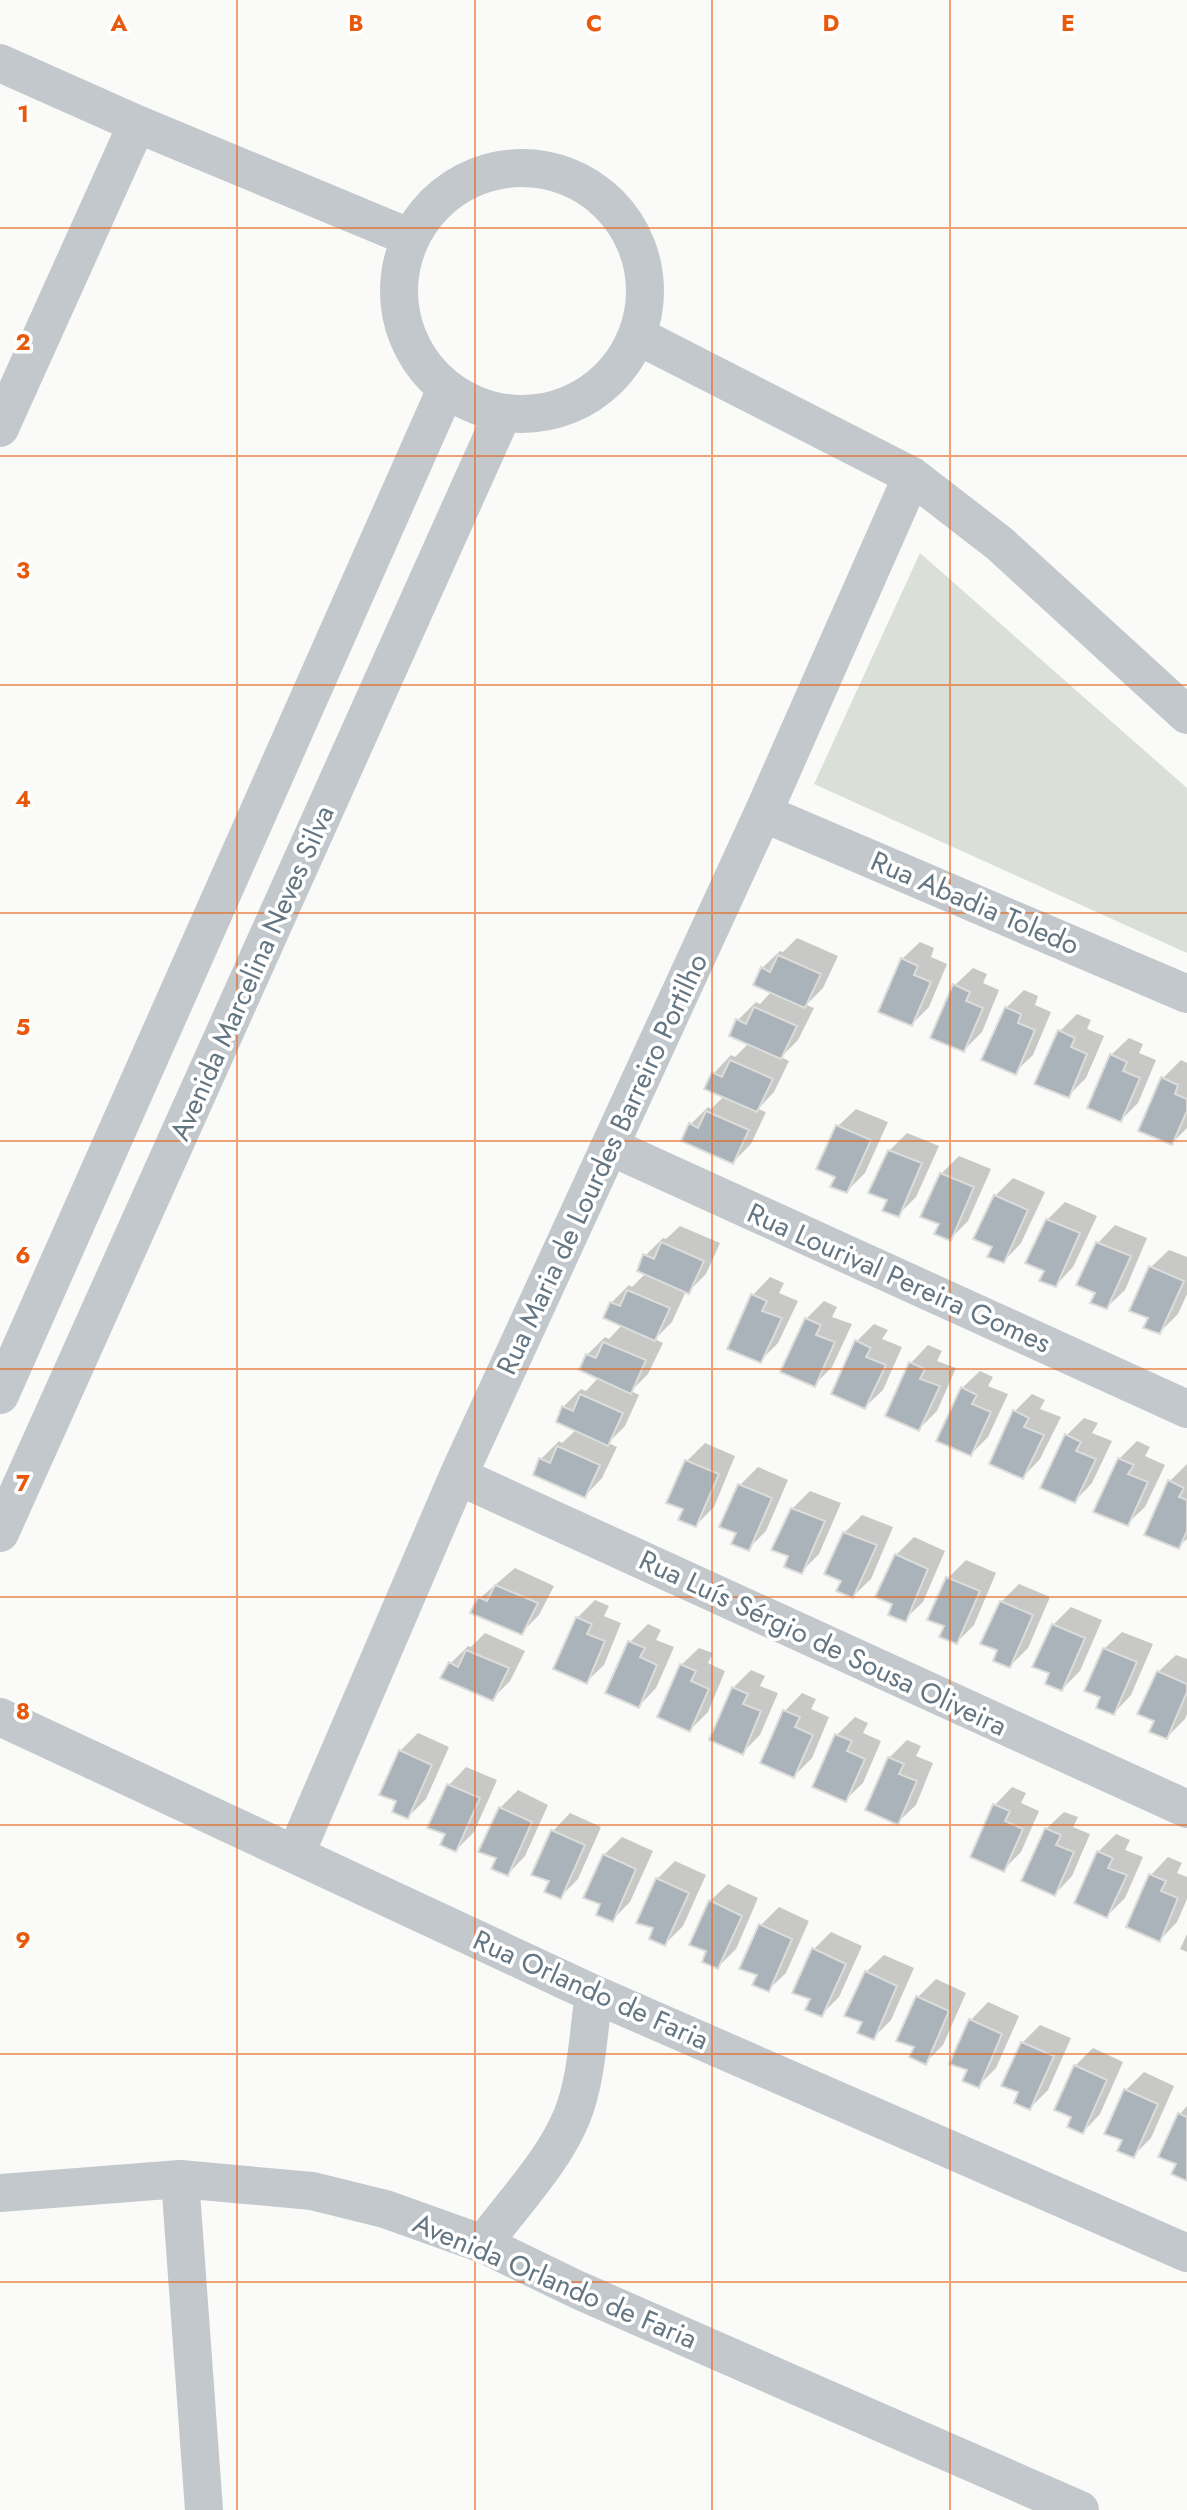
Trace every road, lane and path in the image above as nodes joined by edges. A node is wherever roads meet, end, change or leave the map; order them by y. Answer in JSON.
{"nodes":[{"id":1,"x":0,"y":63,"type":"edge"},
{"id":2,"x":137,"y":124,"type":"junction"},
{"id":3,"x":411,"y":238,"type":"junction"},
{"id":4,"x":638,"y":336,"type":"junction"},
{"id":5,"x":446,"y":389,"type":"junction"},
{"id":6,"x":503,"y":413,"type":"junction"},
{"id":7,"x":0,"y":428,"type":"edge"},
{"id":8,"x":912,"y":476,"type":"junction"},
{"id":9,"x":1187,"y":715,"type":"edge"},
{"id":10,"x":763,"y":813,"type":"junction"},
{"id":11,"x":1187,"y":994,"type":"edge"},
{"id":12,"x":611,"y":1147,"type":"junction"},
{"id":13,"x":0,"y":1395,"type":"edge"},
{"id":14,"x":1187,"y":1409,"type":"edge"},
{"id":15,"x":458,"y":1476,"type":"junction"},
{"id":16,"x":0,"y":1533,"type":"edge"},
{"id":17,"x":0,"y":1717,"type":"edge"},
{"id":18,"x":1187,"y":1809,"type":"edge"},
{"id":19,"x":296,"y":1853,"type":"junction"},
{"id":20,"x":594,"y":1994,"type":"junction"},
{"id":21,"x":180,"y":2179,"type":"junction"},
{"id":22,"x":0,"y":2193,"type":"edge"},
{"id":23,"x":483,"y":2244,"type":"junction"},
{"id":24,"x":1187,"y":2253,"type":"edge"},
{"id":25,"x":204,"y":2510,"type":"edge"},
{"id":26,"x":1080,"y":2510,"type":"edge"}],
"edges":[{"from":1,"to":2,"type":"street"},
{"from":2,"to":3,"type":"street"},
{"from":2,"to":7,"type":"street"},
{"from":3,"to":4,"type":"street"},
{"from":3,"to":5,"type":"street"},
{"from":4,"to":6,"type":"street"},
{"from":4,"to":8,"type":"street"},
{"from":5,"to":6,"type":"street"},
{"from":5,"to":13,"type":"street"},
{"from":6,"to":16,"type":"street","name":"Avenida Marcelina Neves Silva"},
{"from":8,"to":9,"type":"street"},
{"from":8,"to":10,"type":"street","name":"Rua Maria de Lourdes Barreiro Portilho"},
{"from":10,"to":11,"type":"street","name":"Rua Abadia Toledo"},
{"from":10,"to":12,"type":"street","name":"Rua Maria de Lourdes Barreiro Portilho"},
{"from":12,"to":14,"type":"street","name":"Rua Lourival Pereira Gomes"},
{"from":12,"to":15,"type":"street","name":"Rua Maria de Lourdes Barreiro Portilho"},
{"from":15,"to":18,"type":"street","name":"Rua Luís Sérgio de Sousa Oliveira"},
{"from":15,"to":19,"type":"street","name":"Rua Maria de Lourdes Barreiro Portilho"},
{"from":17,"to":19,"type":"street","name":"Rua Orlando de Faria"},
{"from":19,"to":20,"type":"street","name":"Rua Orlando de Faria"},
{"from":20,"to":23,"type":"street"},
{"from":20,"to":24,"type":"street","name":"Rua Orlando de Faria"},
{"from":21,"to":22,"type":"street","name":"Avenida Orlando de Faria"},
{"from":21,"to":23,"type":"street","name":"Avenida Orlando de Faria"},
{"from":21,"to":25,"type":"street"},
{"from":23,"to":26,"type":"street","name":"Avenida Orlando de Faria"}]}
